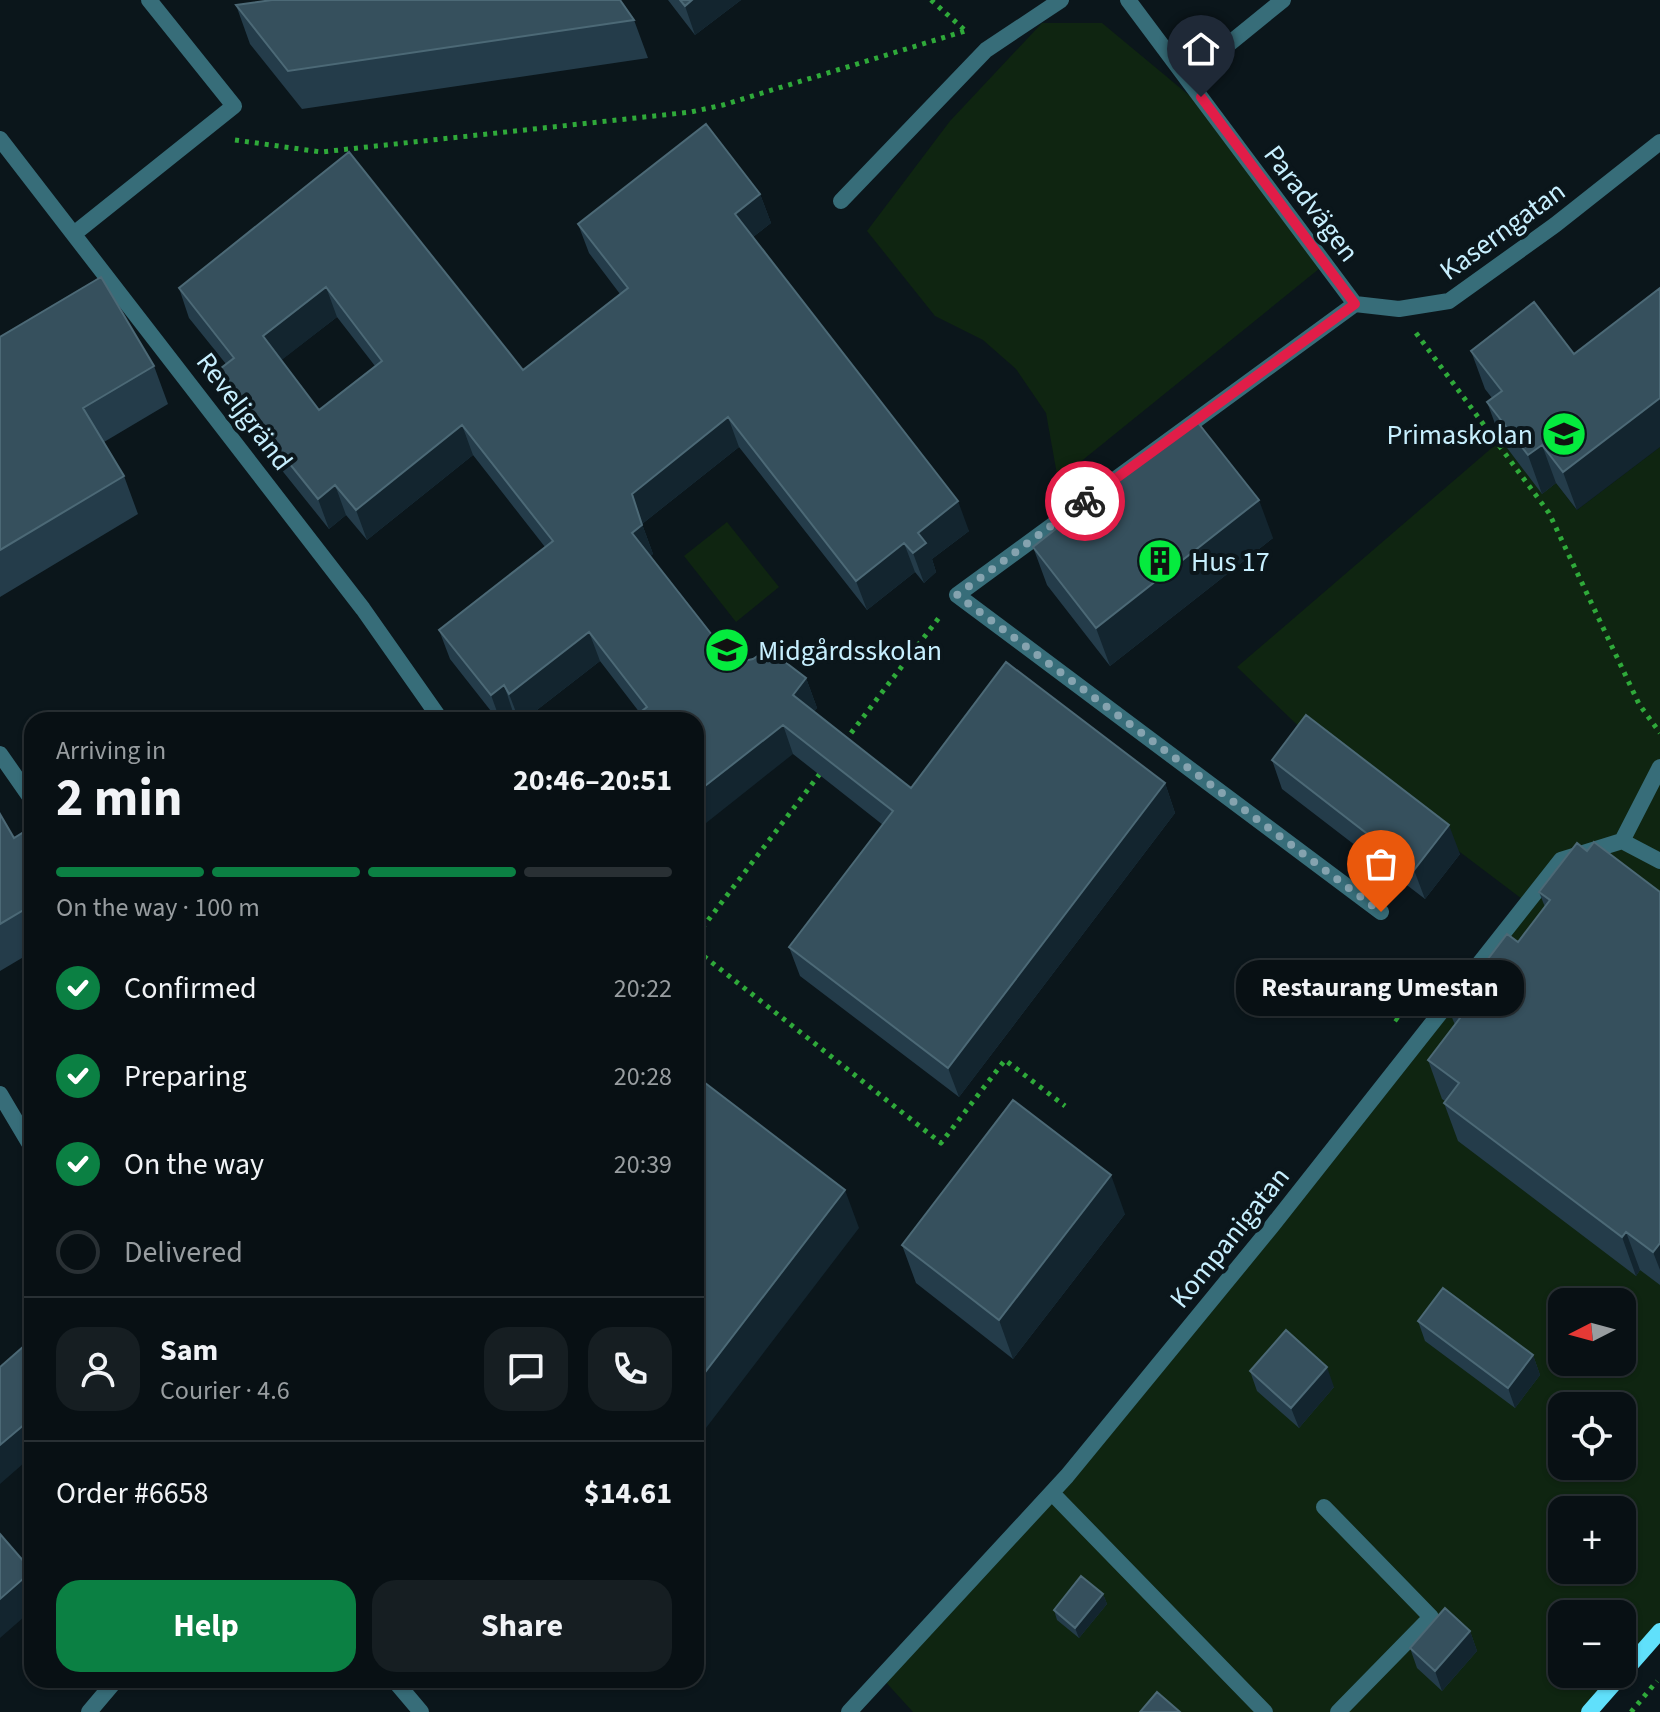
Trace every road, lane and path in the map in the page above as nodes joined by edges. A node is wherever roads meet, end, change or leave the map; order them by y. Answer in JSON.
{"nodes":[{"id":1,"x":149,"y":0,"type":"edge"},
{"id":2,"x":931,"y":0,"type":"edge"},
{"id":3,"x":1061,"y":0,"type":"edge"},
{"id":4,"x":1128,"y":0,"type":"edge"},
{"id":5,"x":1283,"y":0,"type":"edge"},
{"id":6,"x":965,"y":31,"type":"junction"},
{"id":7,"x":986,"y":50,"type":"junction"},
{"id":8,"x":1187,"y":78,"type":"junction"},
{"id":9,"x":198,"y":135,"type":"junction"},
{"id":10,"x":0,"y":139,"type":"edge"},
{"id":11,"x":1660,"y":142,"type":"edge"},
{"id":12,"x":841,"y":201,"type":"dead end"},
{"id":13,"x":75,"y":233,"type":"junction"},
{"id":14,"x":1355,"y":304,"type":"junction"},
{"id":15,"x":1399,"y":309,"type":"junction"},
{"id":16,"x":957,"y":595,"type":"junction"},
{"id":17,"x":435,"y":712,"type":"edge"},
{"id":18,"x":1660,"y":733,"type":"edge"},
{"id":19,"x":841,"y":747,"type":"edge"},
{"id":20,"x":0,"y":754,"type":"edge"},
{"id":21,"x":831,"y":759,"type":"edge"},
{"id":22,"x":1660,"y":767,"type":"edge"},
{"id":23,"x":24,"y":788,"type":"edge"},
{"id":24,"x":1622,"y":841,"type":"junction"},
{"id":25,"x":1660,"y":861,"type":"edge"},
{"id":26,"x":1381,"y":912,"type":"dead end"},
{"id":27,"x":704,"y":926,"type":"edge"},
{"id":28,"x":704,"y":956,"type":"edge"},
{"id":29,"x":1318,"y":973,"type":"dead end"},
{"id":30,"x":1407,"y":1026,"type":"dead end"},
{"id":31,"x":0,"y":1094,"type":"edge"},
{"id":32,"x":1065,"y":1106,"type":"dead end"},
{"id":33,"x":24,"y":1133,"type":"edge"},
{"id":34,"x":1052,"y":1493,"type":"junction"},
{"id":35,"x":1324,"y":1507,"type":"dead end"},
{"id":36,"x":1660,"y":1631,"type":"edge"},
{"id":37,"x":1660,"y":1678,"type":"edge"},
{"id":38,"x":109,"y":1688,"type":"edge"},
{"id":39,"x":401,"y":1688,"type":"edge"},
{"id":40,"x":89,"y":1712,"type":"edge"},
{"id":41,"x":421,"y":1712,"type":"edge"},
{"id":42,"x":849,"y":1712,"type":"edge"},
{"id":43,"x":1265,"y":1712,"type":"edge"},
{"id":44,"x":1338,"y":1712,"type":"edge"},
{"id":45,"x":1589,"y":1712,"type":"edge"},
{"id":46,"x":1631,"y":1712,"type":"edge"}],
"edges":[{"from":1,"to":9,"type":"street"},
{"from":2,"to":6,"type":"path"},
{"from":3,"to":7,"type":"street"},
{"from":4,"to":8,"type":"street","name":"Paradvägen"},
{"from":5,"to":8,"type":"street"},
{"from":6,"to":7,"type":"path"},
{"from":6,"to":9,"type":"path"},
{"from":7,"to":12,"type":"street"},
{"from":8,"to":14,"type":"street","name":"Paradvägen"},
{"from":9,"to":13,"type":"street"},
{"from":10,"to":13,"type":"street","name":"Reveljgränd"},
{"from":11,"to":15,"type":"street","name":"Kaserngatan"},
{"from":13,"to":17,"type":"street","name":"Reveljgränd"},
{"from":14,"to":15,"type":"street","name":"Kaserngatan"},
{"from":14,"to":16,"type":"street"},
{"from":15,"to":18,"type":"path"},
{"from":16,"to":19,"type":"path"},
{"from":16,"to":26,"type":"street"},
{"from":20,"to":23,"type":"street"},
{"from":21,"to":27,"type":"path"},
{"from":22,"to":24,"type":"street"},
{"from":24,"to":25,"type":"street"},
{"from":24,"to":34,"type":"street","name":"Kompanigatan"},
{"from":28,"to":32,"type":"path"},
{"from":29,"to":30,"type":"path"},
{"from":31,"to":33,"type":"street"},
{"from":34,"to":42,"type":"street","name":"Kompanigatan"},
{"from":34,"to":43,"type":"street"},
{"from":35,"to":44,"type":"street"},
{"from":36,"to":45,"type":"main road"},
{"from":37,"to":46,"type":"path"},
{"from":38,"to":40,"type":"street"},
{"from":39,"to":41,"type":"street"}]}
